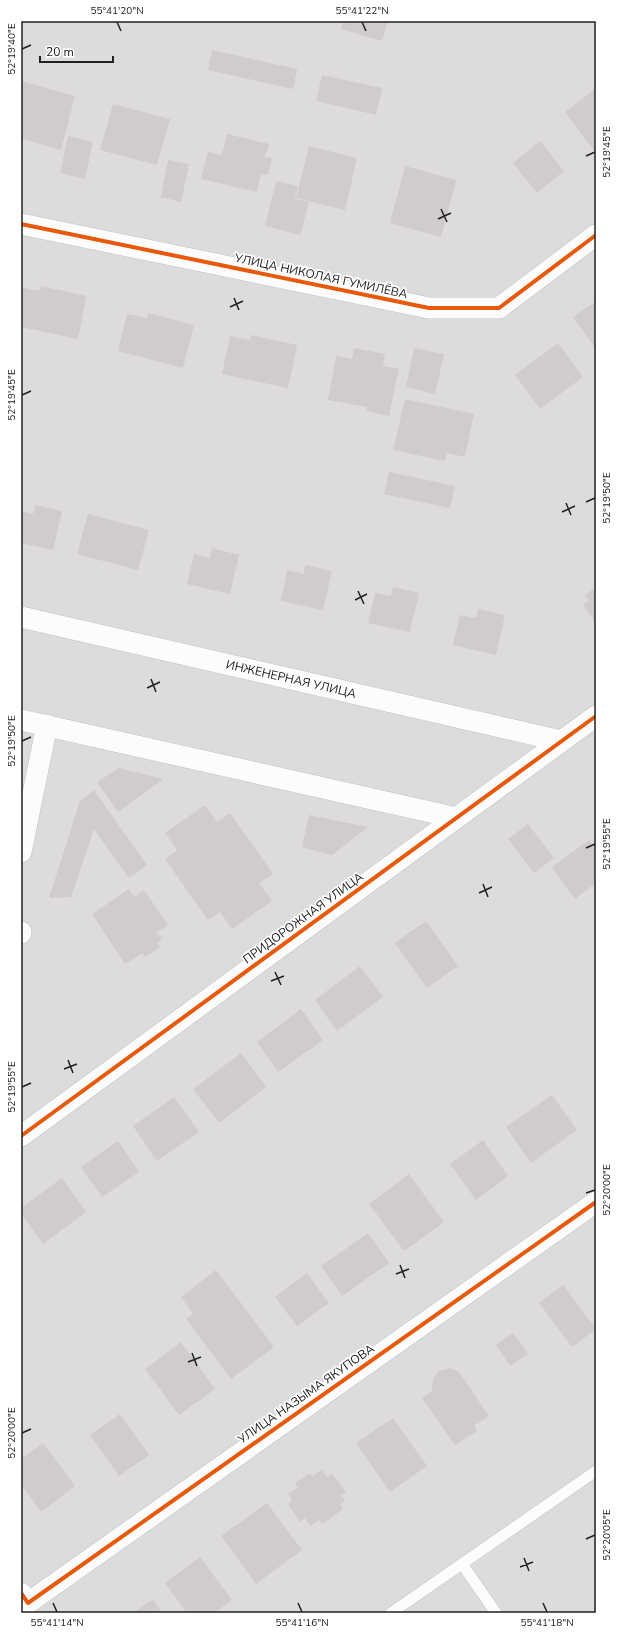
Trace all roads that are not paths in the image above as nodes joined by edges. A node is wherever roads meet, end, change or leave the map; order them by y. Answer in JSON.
{"nodes":[{"id":1,"x":21,"y":224,"type":"edge"},
{"id":2,"x":596,"y":235,"type":"edge"},
{"id":3,"x":21,"y":617,"type":"edge"},
{"id":4,"x":596,"y":716,"type":"edge"},
{"id":5,"x":21,"y":720,"type":"edge"},
{"id":6,"x":47,"y":726,"type":"junction"},
{"id":7,"x":561,"y":741,"type":"junction"},
{"id":8,"x":457,"y":818,"type":"junction"},
{"id":9,"x":21,"y":852,"type":"edge"},
{"id":10,"x":21,"y":1136,"type":"edge"},
{"id":11,"x":596,"y":1202,"type":"edge"},
{"id":12,"x":596,"y":1472,"type":"edge"},
{"id":13,"x":462,"y":1564,"type":"junction"},
{"id":14,"x":25,"y":1598,"type":"edge"},
{"id":15,"x":391,"y":1613,"type":"edge"},
{"id":16,"x":496,"y":1613,"type":"edge"}],
"edges":[{"from":1,"to":2,"type":"street","name":"УЛИЦА НИКОЛАЯ ГУМИЛЁВА"},
{"from":3,"to":7,"type":"street","name":"ИНЖЕНЕРНАЯ УЛИЦА"},
{"from":4,"to":7,"type":"street","name":"ПРИДОРОЖНАЯ УЛИЦА"},
{"from":5,"to":6,"type":"street"},
{"from":6,"to":8,"type":"street"},
{"from":6,"to":9,"type":"street"},
{"from":7,"to":8,"type":"street","name":"ПРИДОРОЖНАЯ УЛИЦА"},
{"from":8,"to":10,"type":"street","name":"ПРИДОРОЖНАЯ УЛИЦА"},
{"from":11,"to":14,"type":"street","name":"УЛИЦА НАЗЫМА ЯКУПОВА"},
{"from":12,"to":13,"type":"lane"},
{"from":13,"to":15,"type":"lane"},
{"from":13,"to":16,"type":"lane"}]}
